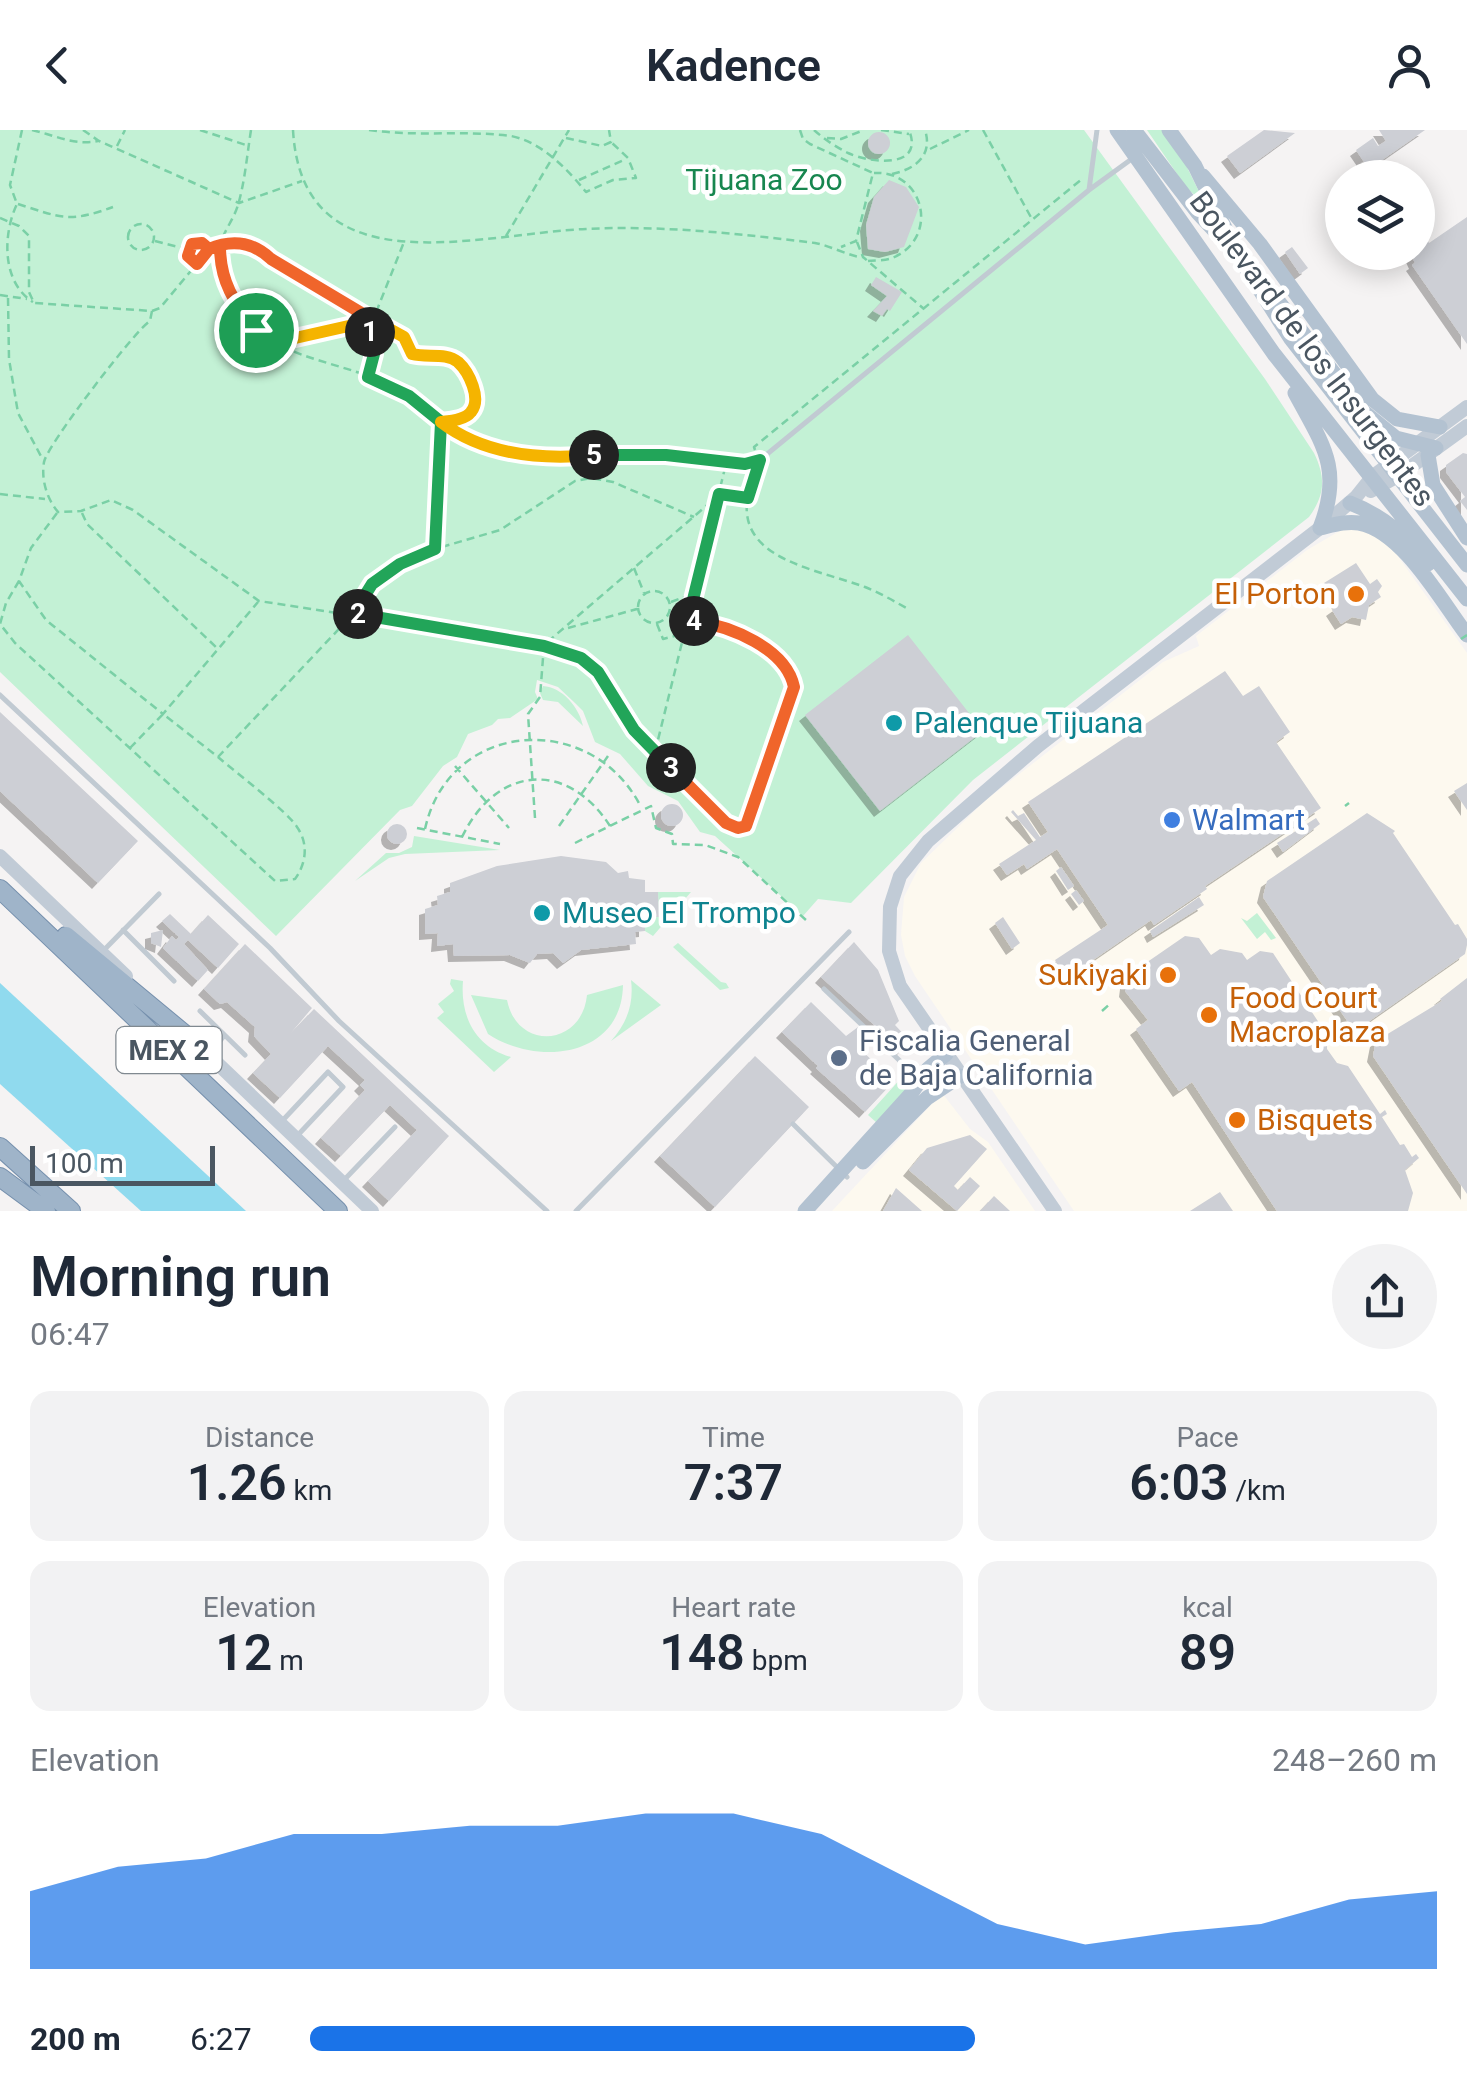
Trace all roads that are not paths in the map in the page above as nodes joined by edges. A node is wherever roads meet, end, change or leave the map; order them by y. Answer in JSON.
{"nodes":[{"id":1,"x":1097,"y":130,"type":"edge"},
{"id":2,"x":1117,"y":130,"type":"edge"},
{"id":3,"x":1134,"y":130,"type":"edge"},
{"id":4,"x":1169,"y":130,"type":"edge"},
{"id":5,"x":1136,"y":156,"type":"junction"},
{"id":6,"x":1194,"y":166,"type":"junction"},
{"id":7,"x":1090,"y":190,"type":"junction"},
{"id":8,"x":1207,"y":196,"type":"junction"},
{"id":9,"x":1198,"y":213,"type":"junction"},
{"id":10,"x":1240,"y":258,"type":"junction"},
{"id":11,"x":1274,"y":354,"type":"junction"},
{"id":12,"x":1467,"y":407,"type":"edge"},
{"id":13,"x":1440,"y":426,"type":"junction"},
{"id":14,"x":1467,"y":426,"type":"edge"},
{"id":15,"x":1427,"y":449,"type":"junction"},
{"id":16,"x":760,"y":460,"type":"road end"},
{"id":17,"x":1393,"y":470,"type":"junction"},
{"id":18,"x":1376,"y":482,"type":"junction"},
{"id":19,"x":1353,"y":500,"type":"junction"},
{"id":20,"x":1320,"y":528,"type":"junction"},
{"id":21,"x":1467,"y":538,"type":"edge"},
{"id":22,"x":1467,"y":564,"type":"edge"},
{"id":23,"x":1467,"y":599,"type":"edge"},
{"id":24,"x":1467,"y":615,"type":"edge"},
{"id":25,"x":1465,"y":636,"type":"edge"},
{"id":26,"x":0,"y":695,"type":"edge"},
{"id":27,"x":0,"y":856,"type":"edge"},
{"id":28,"x":0,"y":878,"type":"edge"},
{"id":29,"x":0,"y":889,"type":"edge"},
{"id":30,"x":159,"y":894,"type":"dead end"},
{"id":31,"x":124,"y":930,"type":"junction"},
{"id":32,"x":848,"y":932,"type":"dead end"},
{"id":33,"x":102,"y":952,"type":"junction"},
{"id":34,"x":174,"y":981,"type":"dead end"},
{"id":35,"x":824,"y":989,"type":"dead end"},
{"id":36,"x":200,"y":1011,"type":"dead end"},
{"id":37,"x":224,"y":1036,"type":"junction"},
{"id":38,"x":204,"y":1051,"type":"junction"},
{"id":39,"x":946,"y":1054,"type":"junction"},
{"id":40,"x":245,"y":1056,"type":"dead end"},
{"id":41,"x":960,"y":1076,"type":"junction"},
{"id":42,"x":916,"y":1087,"type":"junction"},
{"id":43,"x":280,"y":1124,"type":"junction"},
{"id":44,"x":793,"y":1124,"type":"dead end"},
{"id":45,"x":395,"y":1127,"type":"dead end"},
{"id":46,"x":295,"y":1138,"type":"junction"},
{"id":47,"x":0,"y":1146,"type":"edge"},
{"id":48,"x":844,"y":1174,"type":"junction"},
{"id":49,"x":0,"y":1178,"type":"edge"},
{"id":50,"x":342,"y":1182,"type":"junction"},
{"id":51,"x":34,"y":1211,"type":"edge"},
{"id":52,"x":46,"y":1211,"type":"edge"},
{"id":53,"x":71,"y":1211,"type":"edge"},
{"id":54,"x":338,"y":1211,"type":"edge"},
{"id":55,"x":372,"y":1211,"type":"edge"},
{"id":56,"x":547,"y":1211,"type":"edge"},
{"id":57,"x":576,"y":1211,"type":"edge"},
{"id":58,"x":805,"y":1211,"type":"edge"},
{"id":59,"x":814,"y":1211,"type":"edge"},
{"id":60,"x":1054,"y":1211,"type":"edge"}],
"edges":[{"from":1,"to":7,"type":"lane"},
{"from":2,"to":5,"type":"main road","name":"Boulevard de los Insurgentes"},
{"from":3,"to":9,"type":"main road"},
{"from":4,"to":6,"type":"main road","name":"Boulevard de los Insurgentes"},
{"from":5,"to":7,"type":"lane"},
{"from":5,"to":11,"type":"main road","name":"Boulevard de los Insurgentes"},
{"from":6,"to":8,"type":"main road","name":"Boulevard de los Insurgentes"},
{"from":6,"to":13,"type":"main road"},
{"from":7,"to":16,"type":"lane"},
{"from":8,"to":9,"type":"main road"},
{"from":8,"to":10,"type":"main road","name":"Boulevard de los Insurgentes"},
{"from":9,"to":10,"type":"main road"},
{"from":10,"to":15,"type":"main road"},
{"from":10,"to":17,"type":"main road","name":"Boulevard de los Insurgentes"},
{"from":11,"to":18,"type":"main road","name":"Boulevard de los Insurgentes"},
{"from":11,"to":20,"type":"main road"},
{"from":12,"to":13,"type":"main road"},
{"from":13,"to":15,"type":"main road"},
{"from":14,"to":15,"type":"main road"},
{"from":15,"to":17,"type":"main road"},
{"from":15,"to":21,"type":"main road"},
{"from":17,"to":18,"type":"main road"},
{"from":17,"to":22,"type":"main road","name":"Boulevard de los Insurgentes"},
{"from":18,"to":19,"type":"main road"},
{"from":18,"to":23,"type":"main road","name":"Boulevard de los Insurgentes"},
{"from":19,"to":20,"type":"main road"},
{"from":19,"to":24,"type":"main road"},
{"from":20,"to":25,"type":"main road"},
{"from":20,"to":39,"type":"main road"},
{"from":26,"to":56,"type":"lane"},
{"from":27,"to":33,"type":"main road"},
{"from":28,"to":38,"type":"highway"},
{"from":29,"to":54,"type":"highway","number":"MEX 2"},
{"from":30,"to":31,"type":"lane"},
{"from":31,"to":33,"type":"lane"},
{"from":31,"to":34,"type":"lane"},
{"from":32,"to":57,"type":"lane"},
{"from":33,"to":38,"type":"main road"},
{"from":35,"to":42,"type":"lane"},
{"from":36,"to":37,"type":"lane"},
{"from":37,"to":38,"type":"lane"},
{"from":37,"to":40,"type":"lane"},
{"from":38,"to":43,"type":"main road"},
{"from":39,"to":41,"type":"main road"},
{"from":39,"to":42,"type":"main road"},
{"from":41,"to":48,"type":"main road"},
{"from":41,"to":60,"type":"main road"},
{"from":42,"to":48,"type":"main road"},
{"from":43,"to":46,"type":"main road"},
{"from":43,"to":46,"type":"lane"},
{"from":44,"to":48,"type":"lane"},
{"from":45,"to":50,"type":"lane"},
{"from":46,"to":50,"type":"main road"},
{"from":47,"to":53,"type":"highway"},
{"from":48,"to":58,"type":"main road"},
{"from":48,"to":59,"type":"main road"},
{"from":49,"to":51,"type":"main road"},
{"from":49,"to":52,"type":"highway"},
{"from":50,"to":55,"type":"main road"}]}
